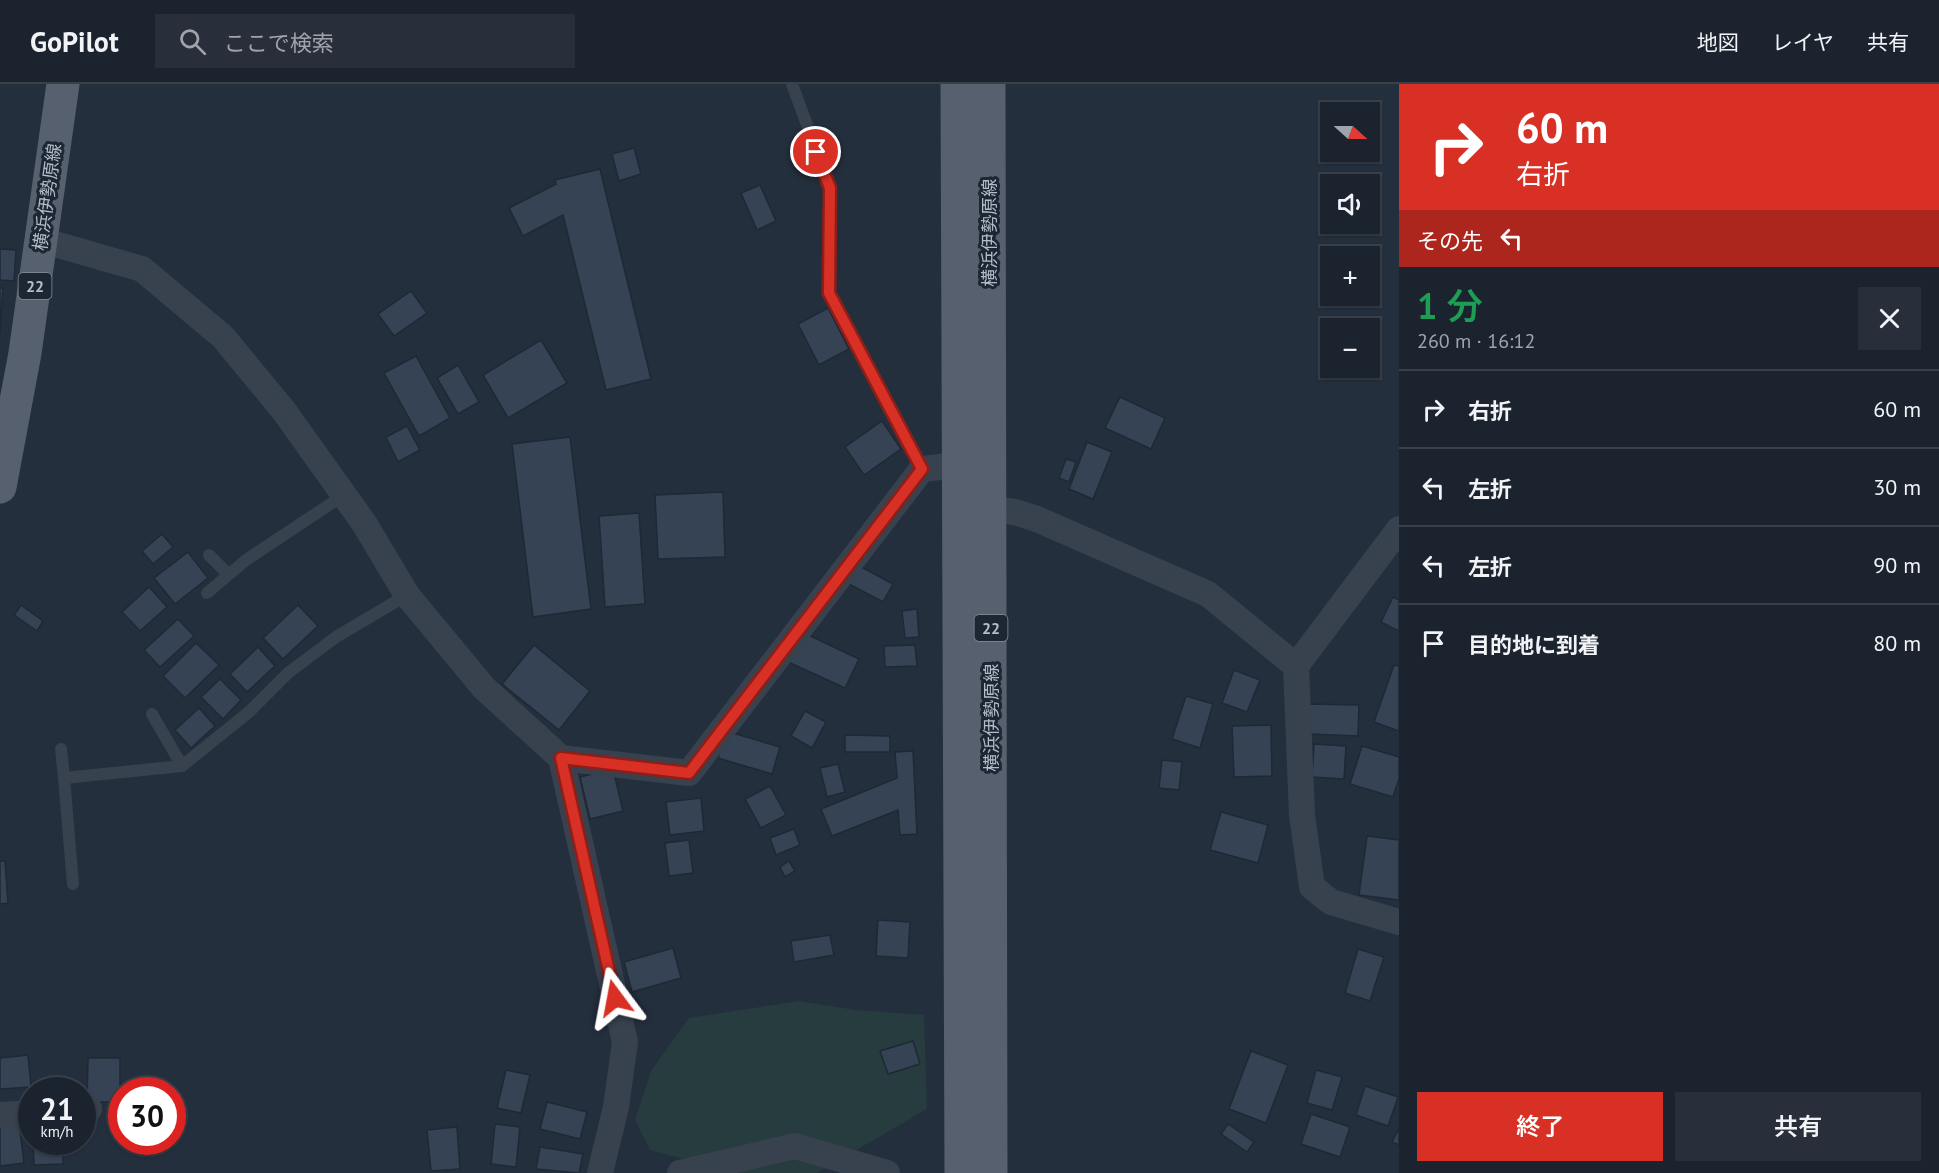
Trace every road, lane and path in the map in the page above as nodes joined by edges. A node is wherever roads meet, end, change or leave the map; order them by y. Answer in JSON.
{"nodes":[{"id":1,"x":63,"y":84,"type":"edge"},
{"id":2,"x":792,"y":84,"type":"edge"},
{"id":3,"x":957,"y":84,"type":"edge"},
{"id":4,"x":989,"y":84,"type":"edge"},
{"id":5,"x":42,"y":240,"type":"junction"},
{"id":6,"x":958,"y":465,"type":"junction"},
{"id":7,"x":922,"y":469,"type":"junction"},
{"id":8,"x":0,"y":487,"type":"edge"},
{"id":9,"x":344,"y":495,"type":"junction"},
{"id":10,"x":991,"y":509,"type":"junction"},
{"id":11,"x":1399,"y":529,"type":"edge"},
{"id":12,"x":209,"y":555,"type":"dead end"},
{"id":13,"x":228,"y":574,"type":"junction"},
{"id":14,"x":207,"y":593,"type":"dead end"},
{"id":15,"x":407,"y":595,"type":"junction"},
{"id":16,"x":1296,"y":666,"type":"junction"},
{"id":17,"x":152,"y":714,"type":"dead end"},
{"id":18,"x":61,"y":749,"type":"dead end"},
{"id":19,"x":561,"y":758,"type":"junction"},
{"id":20,"x":182,"y":766,"type":"junction"},
{"id":21,"x":64,"y":778,"type":"junction"},
{"id":22,"x":73,"y":884,"type":"dead end"},
{"id":23,"x":1399,"y":922,"type":"edge"},
{"id":24,"x":18,"y":1114,"type":"edge"},
{"id":25,"x":0,"y":1115,"type":"edge"},
{"id":26,"x":600,"y":1173,"type":"edge"},
{"id":27,"x":680,"y":1173,"type":"edge"},
{"id":28,"x":887,"y":1173,"type":"edge"},
{"id":29,"x":961,"y":1173,"type":"edge"},
{"id":30,"x":991,"y":1173,"type":"edge"}],
"edges":[{"from":1,"to":5,"type":"main road","name":"横浜伊勢原線","number":"22"},
{"from":2,"to":7,"type":"lane"},
{"from":3,"to":6,"type":"main road","name":"横浜伊勢原線","number":"22"},
{"from":4,"to":10,"type":"main road","name":"横浜伊勢原線","number":"22"},
{"from":5,"to":8,"type":"main road","name":"横浜伊勢原線","number":"22"},
{"from":5,"to":9,"type":"street"},
{"from":6,"to":7,"type":"street"},
{"from":6,"to":29,"type":"main road","name":"横浜伊勢原線","number":"22"},
{"from":7,"to":19,"type":"street"},
{"from":9,"to":13,"type":"lane"},
{"from":9,"to":15,"type":"street"},
{"from":10,"to":16,"type":"street"},
{"from":10,"to":30,"type":"main road","name":"横浜伊勢原線","number":"22"},
{"from":11,"to":16,"type":"street"},
{"from":12,"to":13,"type":"lane"},
{"from":13,"to":14,"type":"lane"},
{"from":15,"to":19,"type":"street"},
{"from":15,"to":20,"type":"lane"},
{"from":16,"to":23,"type":"street"},
{"from":17,"to":20,"type":"lane"},
{"from":18,"to":21,"type":"lane"},
{"from":19,"to":26,"type":"street"},
{"from":20,"to":21,"type":"lane"},
{"from":21,"to":22,"type":"lane"},
{"from":24,"to":25,"type":"street"},
{"from":27,"to":28,"type":"street"}]}
